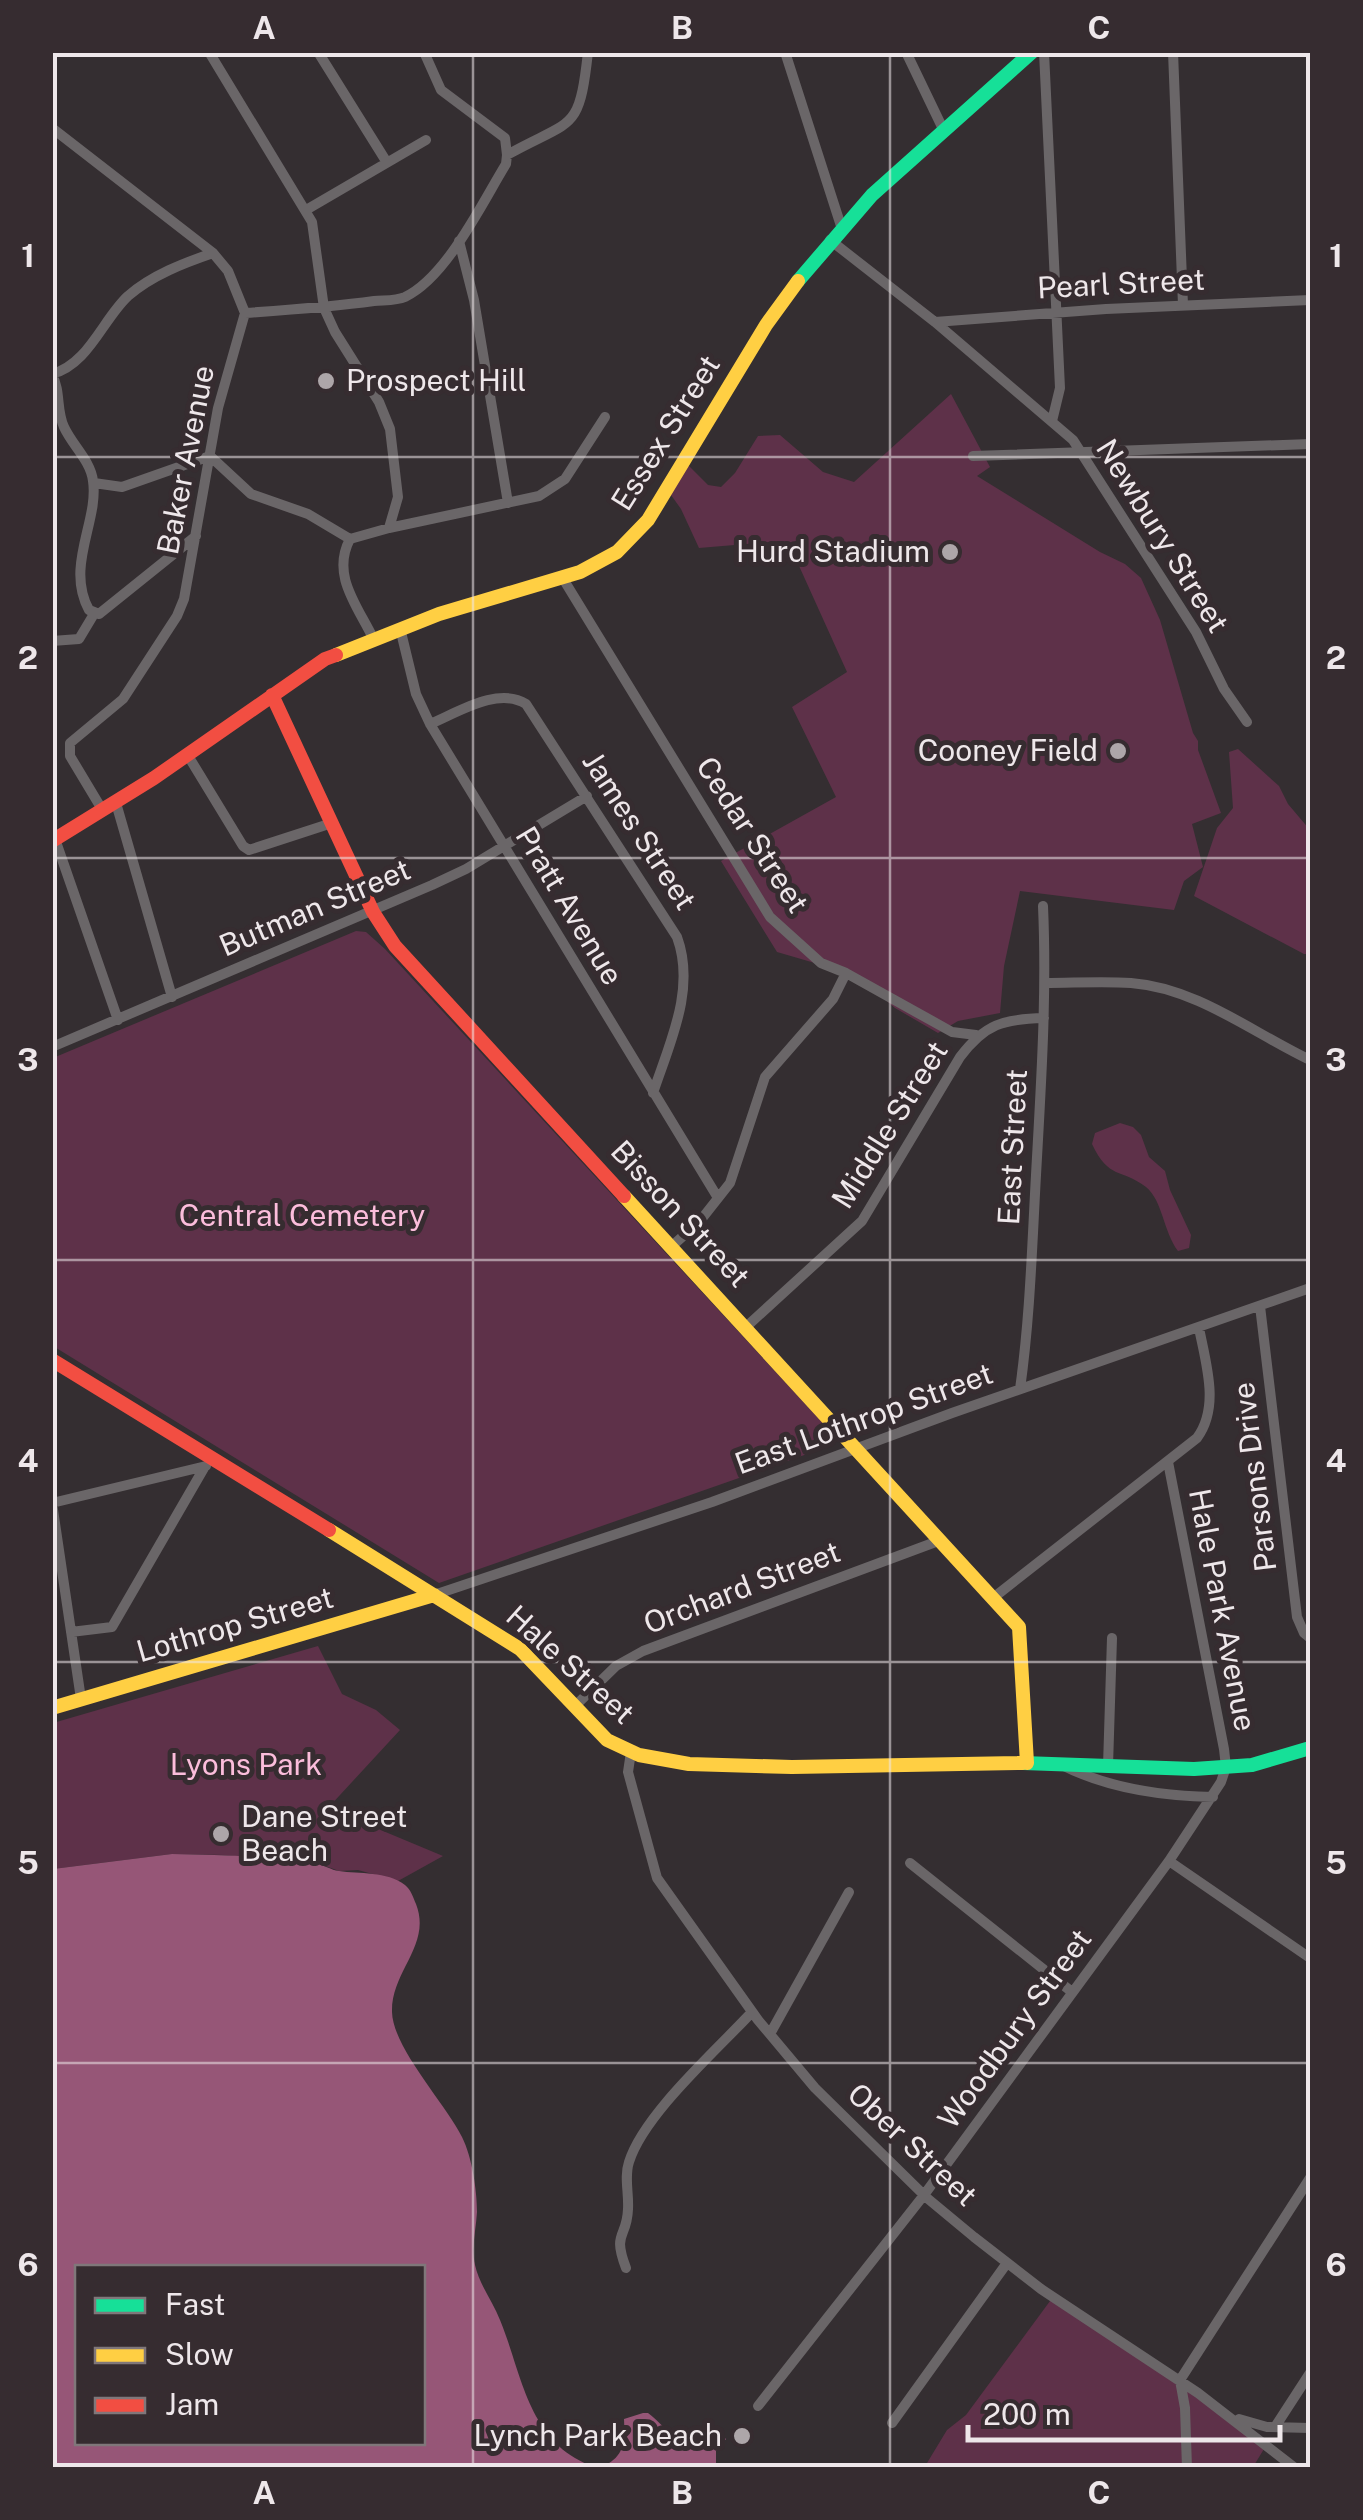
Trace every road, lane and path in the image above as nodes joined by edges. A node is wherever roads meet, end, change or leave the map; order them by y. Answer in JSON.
{"nodes":[{"id":1,"x":210,"y":52,"type":"edge"},
{"id":2,"x":318,"y":52,"type":"edge"},
{"id":3,"x":424,"y":52,"type":"edge"},
{"id":4,"x":588,"y":52,"type":"edge"},
{"id":5,"x":786,"y":52,"type":"edge"},
{"id":6,"x":906,"y":52,"type":"edge"},
{"id":7,"x":1032,"y":52,"type":"edge"},
{"id":8,"x":1044,"y":52,"type":"edge"},
{"id":9,"x":1173,"y":52,"type":"edge"},
{"id":10,"x":52,"y":128,"type":"edge"},
{"id":11,"x":944,"y":131,"type":"junction"},
{"id":12,"x":426,"y":140,"type":"dead end"},
{"id":13,"x":507,"y":155,"type":"junction"},
{"id":14,"x":386,"y":161,"type":"junction"},
{"id":15,"x":306,"y":210,"type":"junction"},
{"id":16,"x":842,"y":226,"type":"junction"},
{"id":17,"x":459,"y":240,"type":"junction"},
{"id":18,"x":830,"y":240,"type":"junction"},
{"id":19,"x":213,"y":253,"type":"junction"},
{"id":20,"x":1310,"y":300,"type":"edge"},
{"id":21,"x":1183,"y":305,"type":"junction"},
{"id":22,"x":324,"y":308,"type":"junction"},
{"id":23,"x":1058,"y":312,"type":"junction"},
{"id":24,"x":244,"y":313,"type":"junction"},
{"id":25,"x":935,"y":322,"type":"junction"},
{"id":26,"x":52,"y":374,"type":"edge"},
{"id":27,"x":605,"y":417,"type":"dead end"},
{"id":28,"x":1052,"y":421,"type":"junction"},
{"id":29,"x":1310,"y":444,"type":"edge"},
{"id":30,"x":1083,"y":451,"type":"junction"},
{"id":31,"x":210,"y":456,"type":"junction"},
{"id":32,"x":973,"y":456,"type":"dead end"},
{"id":33,"x":94,"y":483,"type":"junction"},
{"id":34,"x":508,"y":502,"type":"junction"},
{"id":35,"x":389,"y":528,"type":"junction"},
{"id":36,"x":196,"y":536,"type":"junction"},
{"id":37,"x":350,"y":539,"type":"junction"},
{"id":38,"x":562,"y":578,"type":"junction"},
{"id":39,"x":94,"y":614,"type":"junction"},
{"id":40,"x":400,"y":628,"type":"junction"},
{"id":41,"x":373,"y":638,"type":"junction"},
{"id":42,"x":52,"y":641,"type":"edge"},
{"id":43,"x":272,"y":695,"type":"junction"},
{"id":44,"x":1248,"y":722,"type":"dead end"},
{"id":45,"x":430,"y":724,"type":"junction"},
{"id":46,"x":187,"y":754,"type":"junction"},
{"id":47,"x":587,"y":796,"type":"junction"},
{"id":48,"x":109,"y":807,"type":"junction"},
{"id":49,"x":332,"y":823,"type":"junction"},
{"id":50,"x":54,"y":840,"type":"edge"},
{"id":51,"x":504,"y":846,"type":"junction"},
{"id":52,"x":1043,"y":906,"type":"dead end"},
{"id":53,"x":373,"y":912,"type":"junction"},
{"id":54,"x":846,"y":973,"type":"junction"},
{"id":55,"x":1045,"y":983,"type":"junction"},
{"id":56,"x":172,"y":997,"type":"junction"},
{"id":57,"x":1044,"y":1018,"type":"junction"},
{"id":58,"x":118,"y":1020,"type":"junction"},
{"id":59,"x":976,"y":1035,"type":"junction"},
{"id":60,"x":52,"y":1047,"type":"edge"},
{"id":61,"x":1310,"y":1060,"type":"edge"},
{"id":62,"x":652,"y":1093,"type":"junction"},
{"id":63,"x":718,"y":1198,"type":"junction"},
{"id":64,"x":672,"y":1246,"type":"junction"},
{"id":65,"x":1310,"y":1288,"type":"edge"},
{"id":66,"x":1260,"y":1306,"type":"junction"},
{"id":67,"x":746,"y":1327,"type":"junction"},
{"id":68,"x":1199,"y":1328,"type":"junction"},
{"id":69,"x":52,"y":1360,"type":"edge"},
{"id":70,"x":1020,"y":1389,"type":"junction"},
{"id":71,"x":856,"y":1447,"type":"junction"},
{"id":72,"x":1168,"y":1462,"type":"junction"},
{"id":73,"x":209,"y":1463,"type":"junction"},
{"id":74,"x":52,"y":1503,"type":"edge"},
{"id":75,"x":941,"y":1540,"type":"junction"},
{"id":76,"x":434,"y":1595,"type":"junction"},
{"id":77,"x":993,"y":1598,"type":"junction"},
{"id":78,"x":71,"y":1632,"type":"junction"},
{"id":79,"x":1112,"y":1638,"type":"dead end"},
{"id":80,"x":1310,"y":1638,"type":"edge"},
{"id":81,"x":80,"y":1699,"type":"junction"},
{"id":82,"x":574,"y":1707,"type":"junction"},
{"id":83,"x":52,"y":1708,"type":"edge"},
{"id":84,"x":1310,"y":1748,"type":"edge"},
{"id":85,"x":632,"y":1752,"type":"junction"},
{"id":86,"x":1027,"y":1762,"type":"junction"},
{"id":87,"x":1062,"y":1765,"type":"junction"},
{"id":88,"x":1108,"y":1766,"type":"junction"},
{"id":89,"x":1226,"y":1768,"type":"junction"},
{"id":90,"x":1213,"y":1798,"type":"junction"},
{"id":91,"x":1168,"y":1860,"type":"junction"},
{"id":92,"x":910,"y":1864,"type":"dead end"},
{"id":93,"x":850,"y":1892,"type":"dead end"},
{"id":94,"x":1310,"y":1958,"type":"edge"},
{"id":95,"x":1072,"y":1992,"type":"junction"},
{"id":96,"x":752,"y":2012,"type":"junction"},
{"id":97,"x":770,"y":2034,"type":"junction"},
{"id":98,"x":1309,"y":2184,"type":"edge"},
{"id":99,"x":924,"y":2195,"type":"junction"},
{"id":100,"x":1008,"y":2263,"type":"junction"},
{"id":101,"x":626,"y":2268,"type":"dead end"},
{"id":102,"x":1310,"y":2373,"type":"edge"},
{"id":103,"x":1180,"y":2380,"type":"junction"},
{"id":104,"x":758,"y":2406,"type":"dead end"},
{"id":105,"x":1229,"y":2416,"type":"junction"},
{"id":106,"x":892,"y":2423,"type":"dead end"},
{"id":107,"x":1275,"y":2427,"type":"junction"},
{"id":108,"x":1310,"y":2428,"type":"edge"},
{"id":109,"x":1187,"y":2468,"type":"edge"},
{"id":110,"x":1294,"y":2468,"type":"edge"}],
"edges":[{"from":1,"to":15,"type":"street"},
{"from":2,"to":14,"type":"street"},
{"from":3,"to":13,"type":"street"},
{"from":4,"to":13,"type":"street"},
{"from":5,"to":16,"type":"street"},
{"from":6,"to":11,"type":"street"},
{"from":7,"to":11,"type":"main road","name":"Essex Street"},
{"from":8,"to":23,"type":"street"},
{"from":9,"to":21,"type":"street"},
{"from":10,"to":19,"type":"street"},
{"from":11,"to":16,"type":"main road","name":"Essex Street"},
{"from":12,"to":14,"type":"street"},
{"from":13,"to":17,"type":"street"},
{"from":14,"to":15,"type":"street"},
{"from":15,"to":22,"type":"street"},
{"from":16,"to":18,"type":"main road","name":"Essex Street"},
{"from":17,"to":22,"type":"street"},
{"from":17,"to":34,"type":"street"},
{"from":18,"to":25,"type":"street","name":"Newbury Street"},
{"from":18,"to":38,"type":"main road","name":"Essex Street"},
{"from":19,"to":24,"type":"street"},
{"from":19,"to":26,"type":"street"},
{"from":20,"to":21,"type":"street","name":"Pearl Street"},
{"from":21,"to":23,"type":"street","name":"Pearl Street"},
{"from":22,"to":24,"type":"street"},
{"from":22,"to":35,"type":"street"},
{"from":23,"to":25,"type":"street","name":"Pearl Street"},
{"from":23,"to":28,"type":"street"},
{"from":24,"to":31,"type":"street","name":"Baker Avenue"},
{"from":25,"to":28,"type":"street","name":"Newbury Street"},
{"from":26,"to":33,"type":"street"},
{"from":27,"to":34,"type":"street"},
{"from":28,"to":30,"type":"street","name":"Newbury Street"},
{"from":29,"to":30,"type":"street"},
{"from":30,"to":32,"type":"street"},
{"from":30,"to":44,"type":"street","name":"Newbury Street"},
{"from":31,"to":33,"type":"street"},
{"from":31,"to":36,"type":"street","name":"Baker Avenue"},
{"from":31,"to":37,"type":"street"},
{"from":33,"to":39,"type":"street"},
{"from":34,"to":35,"type":"street"},
{"from":35,"to":37,"type":"street"},
{"from":36,"to":39,"type":"street"},
{"from":36,"to":48,"type":"street","name":"Baker Avenue"},
{"from":37,"to":41,"type":"street"},
{"from":38,"to":40,"type":"main road","name":"Essex Street"},
{"from":38,"to":54,"type":"street","name":"Cedar Street"},
{"from":39,"to":42,"type":"street"},
{"from":40,"to":41,"type":"main road","name":"Essex Street"},
{"from":40,"to":45,"type":"street","name":"Pratt Avenue"},
{"from":41,"to":43,"type":"main road","name":"Essex Street"},
{"from":43,"to":46,"type":"main road","name":"Essex Street"},
{"from":43,"to":49,"type":"main road","name":"Bisson Street"},
{"from":45,"to":47,"type":"street","name":"James Street"},
{"from":45,"to":51,"type":"street","name":"Pratt Avenue"},
{"from":46,"to":48,"type":"main road","name":"Essex Street"},
{"from":46,"to":49,"type":"street"},
{"from":47,"to":51,"type":"street","name":"Butman Street"},
{"from":47,"to":62,"type":"street","name":"James Street"},
{"from":48,"to":50,"type":"main road","name":"Essex Street"},
{"from":48,"to":56,"type":"street"},
{"from":49,"to":53,"type":"main road","name":"Bisson Street"},
{"from":50,"to":58,"type":"street"},
{"from":51,"to":53,"type":"street","name":"Butman Street"},
{"from":51,"to":62,"type":"street","name":"Pratt Avenue"},
{"from":52,"to":55,"type":"street","name":"East Street"},
{"from":53,"to":56,"type":"street","name":"Butman Street"},
{"from":53,"to":64,"type":"main road","name":"Bisson Street"},
{"from":54,"to":59,"type":"street","name":"Cedar Street"},
{"from":54,"to":63,"type":"street"},
{"from":55,"to":57,"type":"street","name":"East Street"},
{"from":55,"to":61,"type":"street"},
{"from":56,"to":58,"type":"street","name":"Butman Street"},
{"from":57,"to":59,"type":"street","name":"Middle Street"},
{"from":57,"to":70,"type":"street","name":"East Street"},
{"from":58,"to":60,"type":"street","name":"Butman Street"},
{"from":59,"to":67,"type":"street","name":"Middle Street"},
{"from":62,"to":63,"type":"street","name":"Pratt Avenue"},
{"from":63,"to":64,"type":"street"},
{"from":64,"to":67,"type":"main road","name":"Bisson Street"},
{"from":65,"to":66,"type":"street","name":"East Lothrop Street"},
{"from":66,"to":68,"type":"street","name":"East Lothrop Street"},
{"from":66,"to":80,"type":"street","name":"Parsons Drive"},
{"from":67,"to":71,"type":"main road","name":"Bisson Street"},
{"from":68,"to":70,"type":"street","name":"East Lothrop Street"},
{"from":68,"to":72,"type":"street"},
{"from":69,"to":73,"type":"main road","name":"Hale Street"},
{"from":70,"to":71,"type":"street","name":"East Lothrop Street"},
{"from":71,"to":75,"type":"main road","name":"Bisson Street"},
{"from":71,"to":76,"type":"street","name":"East Lothrop Street"},
{"from":72,"to":77,"type":"street"},
{"from":72,"to":89,"type":"street","name":"Hale Park Avenue"},
{"from":73,"to":74,"type":"street"},
{"from":73,"to":76,"type":"main road","name":"Hale Street"},
{"from":73,"to":78,"type":"street"},
{"from":74,"to":78,"type":"street"},
{"from":75,"to":77,"type":"main road","name":"Bisson Street"},
{"from":75,"to":82,"type":"street","name":"Orchard Street"},
{"from":76,"to":81,"type":"main road","name":"Lothrop Street"},
{"from":76,"to":82,"type":"main road","name":"Hale Street"},
{"from":77,"to":86,"type":"main road","name":"Bisson Street"},
{"from":78,"to":81,"type":"street"},
{"from":79,"to":88,"type":"street"},
{"from":81,"to":83,"type":"main road","name":"Lothrop Street"},
{"from":82,"to":85,"type":"main road","name":"Hale Street"},
{"from":84,"to":89,"type":"main road","name":"Hale Street"},
{"from":85,"to":86,"type":"main road","name":"Hale Street"},
{"from":85,"to":96,"type":"street","name":"Ober Street"},
{"from":86,"to":87,"type":"main road","name":"Hale Street"},
{"from":87,"to":88,"type":"main road","name":"Hale Street"},
{"from":87,"to":90,"type":"street","name":"Hale Street"},
{"from":88,"to":89,"type":"main road","name":"Hale Street"},
{"from":89,"to":90,"type":"street","name":"Woodbury Street"},
{"from":90,"to":91,"type":"street","name":"Woodbury Street"},
{"from":91,"to":94,"type":"street"},
{"from":91,"to":95,"type":"street","name":"Woodbury Street"},
{"from":92,"to":95,"type":"street"},
{"from":93,"to":97,"type":"street"},
{"from":95,"to":99,"type":"street","name":"Woodbury Street"},
{"from":96,"to":97,"type":"street","name":"Ober Street"},
{"from":96,"to":101,"type":"street"},
{"from":97,"to":99,"type":"street","name":"Ober Street"},
{"from":98,"to":103,"type":"street"},
{"from":99,"to":100,"type":"street","name":"Ober Street"},
{"from":99,"to":104,"type":"street","name":"Woodbury Street"},
{"from":100,"to":103,"type":"street","name":"Ober Street"},
{"from":100,"to":106,"type":"street"},
{"from":102,"to":107,"type":"street"},
{"from":103,"to":105,"type":"street","name":"Ober Street"},
{"from":103,"to":109,"type":"street"},
{"from":105,"to":107,"type":"street"},
{"from":105,"to":110,"type":"street","name":"Ober Street"},
{"from":107,"to":108,"type":"street"}]}
